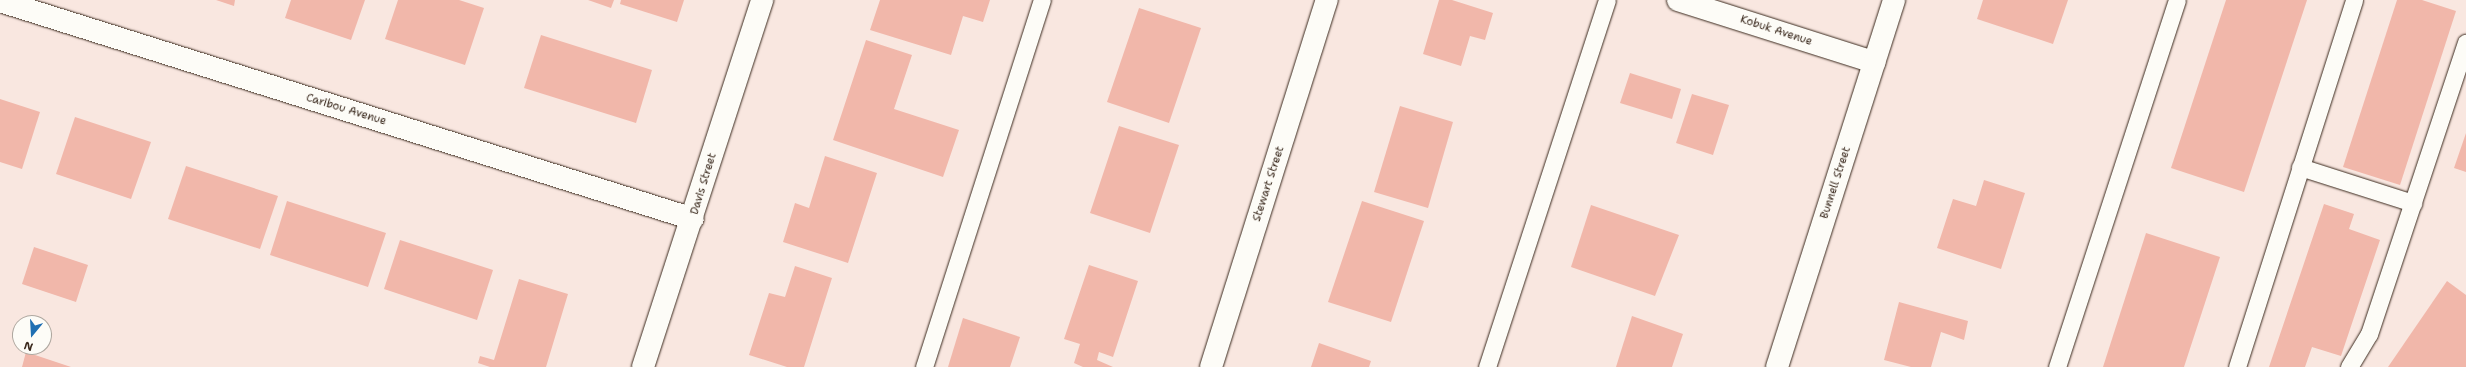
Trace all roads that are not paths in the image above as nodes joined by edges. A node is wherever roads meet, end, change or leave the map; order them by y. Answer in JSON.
{"nodes":[{"id":1,"x":762,"y":0,"type":"edge"},
{"id":2,"x":1042,"y":0,"type":"edge"},
{"id":3,"x":1327,"y":0,"type":"edge"},
{"id":4,"x":1607,"y":0,"type":"edge"},
{"id":5,"x":1678,"y":0,"type":"edge"},
{"id":6,"x":1894,"y":0,"type":"edge"},
{"id":7,"x":2177,"y":0,"type":"edge"},
{"id":8,"x":2354,"y":0,"type":"edge"},
{"id":9,"x":0,"y":1,"type":"edge"},
{"id":10,"x":2466,"y":43,"type":"edge"},
{"id":11,"x":1874,"y":62,"type":"junction"},
{"id":12,"x":2300,"y":167,"type":"junction"},
{"id":13,"x":2413,"y":202,"type":"junction"},
{"id":14,"x":693,"y":219,"type":"junction"},
{"id":15,"x":643,"y":367,"type":"edge"},
{"id":16,"x":924,"y":367,"type":"edge"},
{"id":17,"x":1211,"y":367,"type":"edge"},
{"id":18,"x":1487,"y":367,"type":"edge"},
{"id":19,"x":1777,"y":367,"type":"edge"},
{"id":20,"x":2057,"y":367,"type":"edge"},
{"id":21,"x":2237,"y":367,"type":"edge"},
{"id":22,"x":2349,"y":367,"type":"edge"}],
"edges":[{"from":1,"to":14,"type":"street","name":"Davis Street"},
{"from":2,"to":16,"type":"lane"},
{"from":3,"to":17,"type":"street","name":"Stewart Street"},
{"from":4,"to":18,"type":"lane"},
{"from":5,"to":11,"type":"street","name":"Kobuk Avenue"},
{"from":6,"to":11,"type":"street","name":"Bunnell Street"},
{"from":7,"to":20,"type":"lane"},
{"from":8,"to":12,"type":"lane"},
{"from":9,"to":14,"type":"street","name":"Caribou Avenue"},
{"from":10,"to":13,"type":"lane"},
{"from":11,"to":19,"type":"street","name":"Bunnell Street"},
{"from":12,"to":13,"type":"lane"},
{"from":12,"to":21,"type":"lane"},
{"from":13,"to":22,"type":"lane"},
{"from":14,"to":15,"type":"street","name":"Davis Street"}]}
